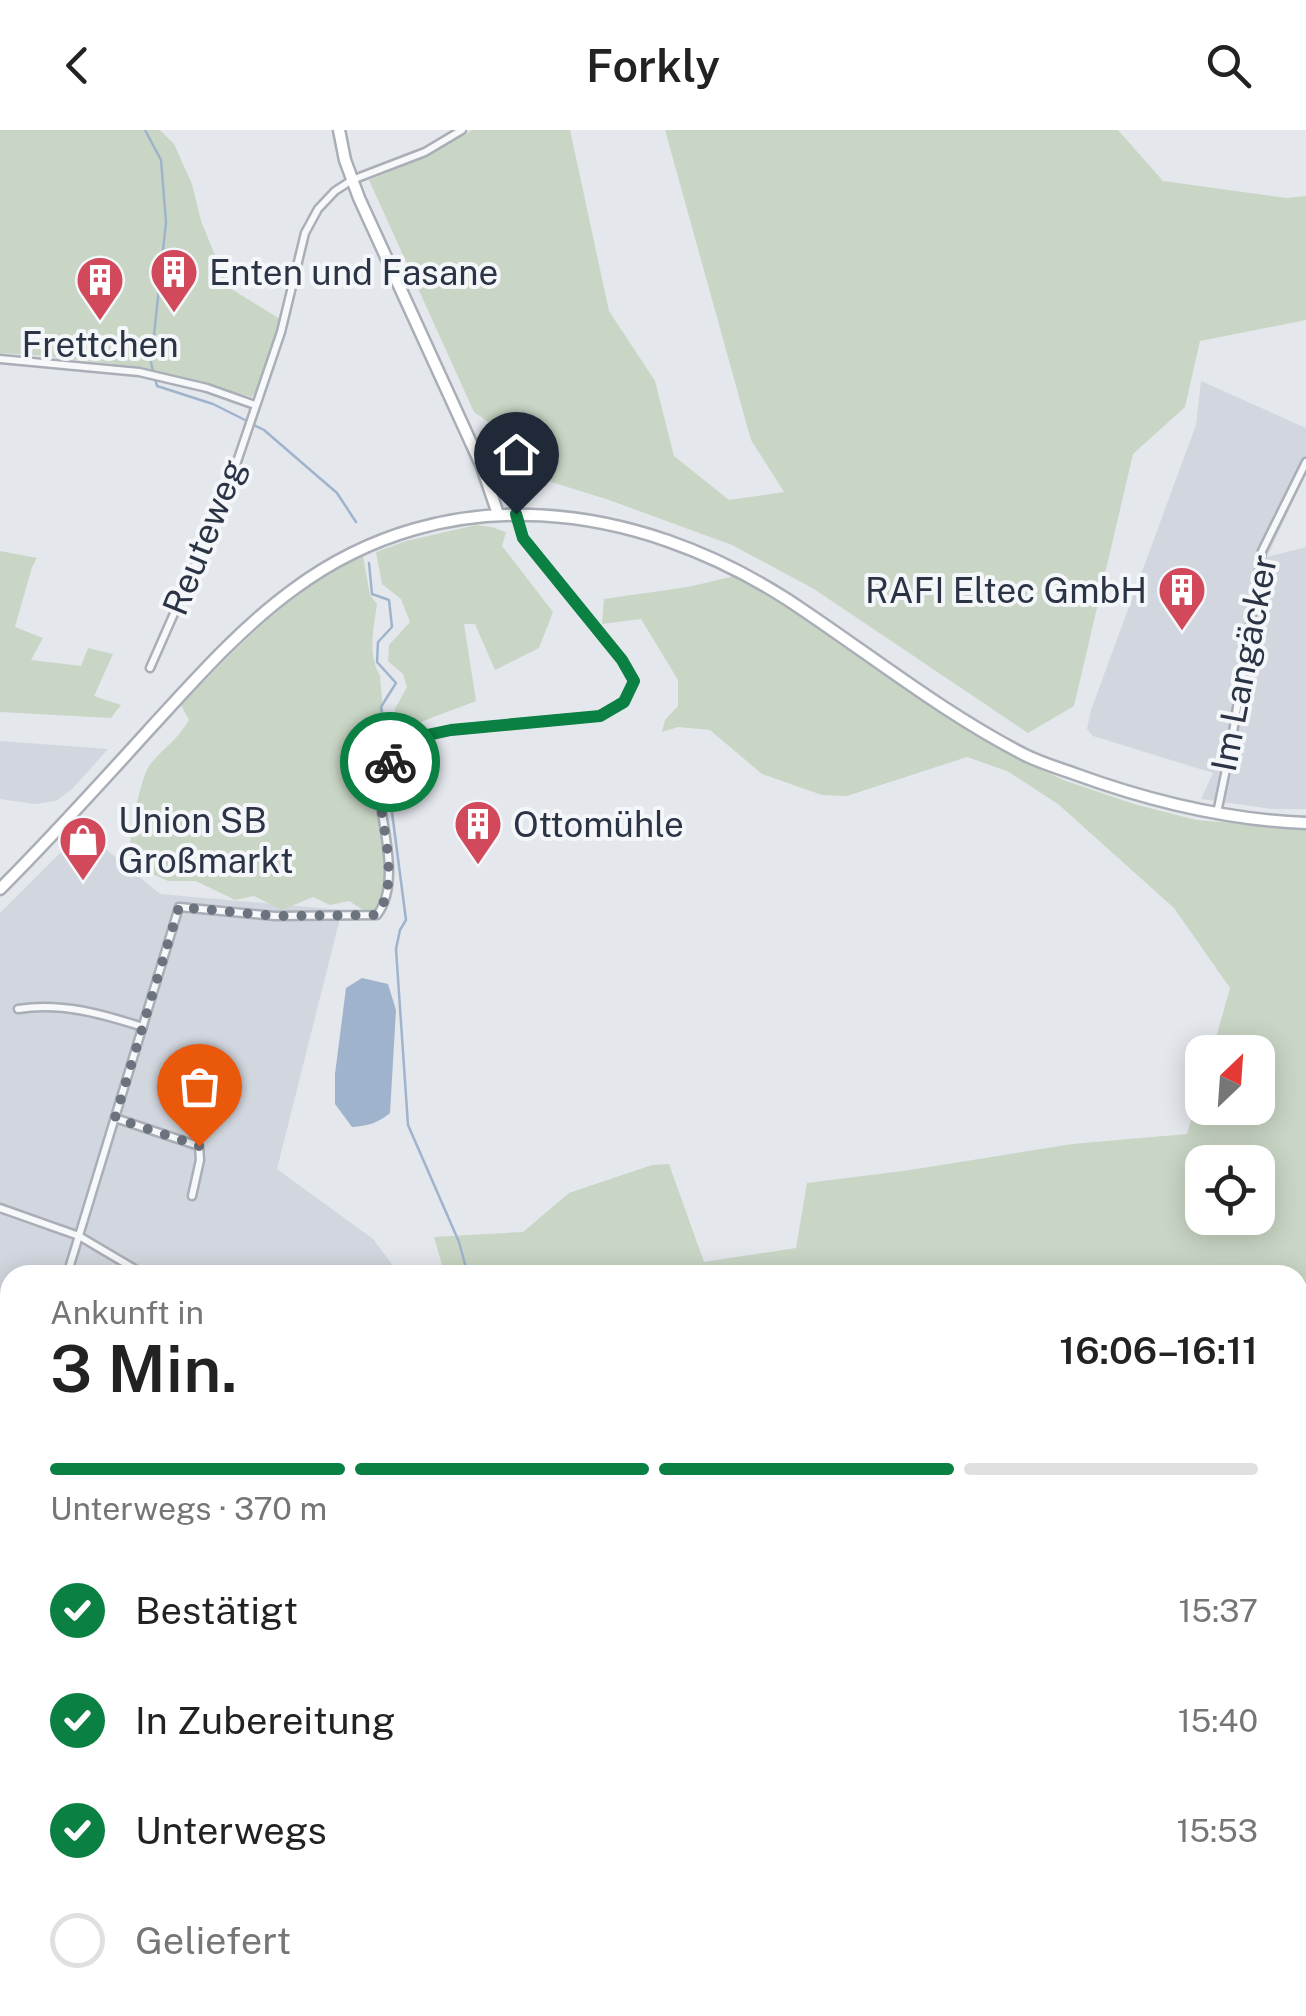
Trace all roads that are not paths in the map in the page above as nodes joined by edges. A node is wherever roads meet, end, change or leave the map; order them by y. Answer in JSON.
{"nodes":[{"id":1,"x":340,"y":130,"type":"edge"},
{"id":2,"x":462,"y":130,"type":"edge"},
{"id":3,"x":352,"y":180,"type":"junction"},
{"id":4,"x":0,"y":359,"type":"edge"},
{"id":5,"x":255,"y":405,"type":"junction"},
{"id":6,"x":1306,"y":462,"type":"edge"},
{"id":7,"x":498,"y":514,"type":"junction"},
{"id":8,"x":516,"y":514,"type":"junction"},
{"id":9,"x":150,"y":668,"type":"dead end"},
{"id":10,"x":1217,"y":814,"type":"junction"},
{"id":11,"x":1306,"y":823,"type":"edge"},
{"id":12,"x":0,"y":889,"type":"edge"},
{"id":13,"x":18,"y":1009,"type":"dead end"},
{"id":14,"x":144,"y":1026,"type":"junction"},
{"id":15,"x":115,"y":1118,"type":"junction"},
{"id":16,"x":192,"y":1196,"type":"dead end"},
{"id":17,"x":0,"y":1208,"type":"edge"},
{"id":18,"x":80,"y":1236,"type":"junction"},
{"id":19,"x":70,"y":1265,"type":"edge"},
{"id":20,"x":129,"y":1265,"type":"edge"}],
"edges":[{"from":1,"to":3,"type":"main road"},
{"from":2,"to":3,"type":"street"},
{"from":3,"to":5,"type":"street","name":"Reuteweg"},
{"from":3,"to":7,"type":"main road"},
{"from":4,"to":5,"type":"street"},
{"from":5,"to":9,"type":"street","name":"Reuteweg"},
{"from":6,"to":10,"type":"street","name":"Im Langäcker"},
{"from":7,"to":8,"type":"main road"},
{"from":7,"to":12,"type":"main road"},
{"from":8,"to":10,"type":"main road"},
{"from":8,"to":14,"type":"street"},
{"from":10,"to":11,"type":"main road"},
{"from":13,"to":14,"type":"street"},
{"from":14,"to":15,"type":"street"},
{"from":15,"to":16,"type":"street"},
{"from":15,"to":18,"type":"street"},
{"from":17,"to":18,"type":"street"},
{"from":18,"to":19,"type":"street"},
{"from":18,"to":20,"type":"street"}]}
